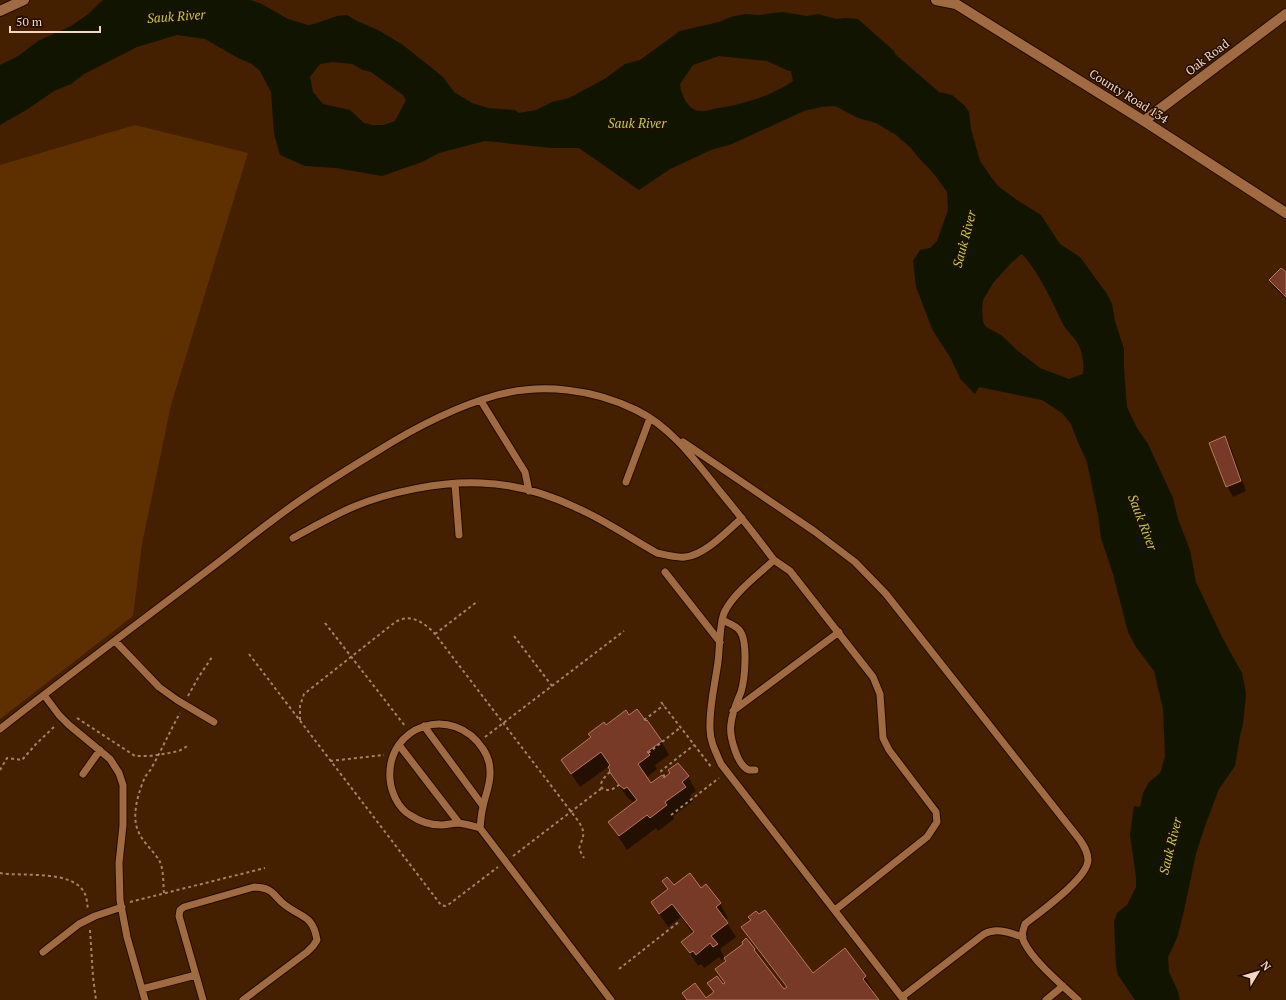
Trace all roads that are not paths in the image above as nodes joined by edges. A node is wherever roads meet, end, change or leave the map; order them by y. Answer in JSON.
{"nodes":[{"id":1,"x":24,"y":0,"type":"edge"},
{"id":2,"x":936,"y":0,"type":"edge"},
{"id":3,"x":956,"y":1,"type":"edge"},
{"id":4,"x":0,"y":11,"type":"edge"},
{"id":5,"x":1286,"y":14,"type":"edge"},
{"id":6,"x":1144,"y":121,"type":"junction"},
{"id":7,"x":1286,"y":213,"type":"edge"},
{"id":8,"x":481,"y":401,"type":"junction"},
{"id":9,"x":650,"y":418,"type":"junction"},
{"id":10,"x":673,"y":436,"type":"junction"},
{"id":11,"x":626,"y":482,"type":"dead end"},
{"id":12,"x":455,"y":484,"type":"junction"},
{"id":13,"x":529,"y":491,"type":"junction"},
{"id":14,"x":742,"y":518,"type":"junction"},
{"id":15,"x":459,"y":535,"type":"dead end"},
{"id":16,"x":293,"y":538,"type":"dead end"},
{"id":17,"x":774,"y":560,"type":"junction"},
{"id":18,"x":665,"y":572,"type":"dead end"},
{"id":19,"x":722,"y":620,"type":"junction"},
{"id":20,"x":839,"y":632,"type":"junction"},
{"id":21,"x":115,"y":641,"type":"junction"},
{"id":22,"x":720,"y":642,"type":"junction"},
{"id":23,"x":44,"y":695,"type":"junction"},
{"id":24,"x":733,"y":712,"type":"junction"},
{"id":25,"x":214,"y":722,"type":"dead end"},
{"id":26,"x":424,"y":726,"type":"junction"},
{"id":27,"x":0,"y":729,"type":"edge"},
{"id":28,"x":399,"y":745,"type":"junction"},
{"id":29,"x":100,"y":750,"type":"junction"},
{"id":30,"x":755,"y":770,"type":"dead end"},
{"id":31,"x":83,"y":774,"type":"dead end"},
{"id":32,"x":483,"y":806,"type":"junction"},
{"id":33,"x":459,"y":823,"type":"junction"},
{"id":34,"x":480,"y":828,"type":"junction"},
{"id":35,"x":121,"y":906,"type":"junction"},
{"id":36,"x":835,"y":910,"type":"junction"},
{"id":37,"x":1023,"y":937,"type":"junction"},
{"id":38,"x":43,"y":952,"type":"dead end"},
{"id":39,"x":196,"y":975,"type":"junction"},
{"id":40,"x":1063,"y":986,"type":"junction"},
{"id":41,"x":142,"y":989,"type":"junction"},
{"id":42,"x":903,"y":998,"type":"edge"},
{"id":43,"x":145,"y":1000,"type":"edge"},
{"id":44,"x":203,"y":1000,"type":"edge"},
{"id":45,"x":243,"y":1000,"type":"edge"},
{"id":46,"x":612,"y":1000,"type":"edge"},
{"id":47,"x":1046,"y":1000,"type":"edge"},
{"id":48,"x":1078,"y":1000,"type":"edge"}],
"edges":[{"from":1,"to":4,"type":"street"},
{"from":2,"to":3,"type":"street","name":"County Road 134"},
{"from":3,"to":6,"type":"street","name":"County Road 134"},
{"from":5,"to":6,"type":"street","name":"Oak Road"},
{"from":6,"to":7,"type":"street","name":"County Road 134"},
{"from":8,"to":9,"type":"lane"},
{"from":8,"to":13,"type":"lane"},
{"from":8,"to":21,"type":"lane"},
{"from":9,"to":10,"type":"lane"},
{"from":9,"to":11,"type":"lane"},
{"from":10,"to":14,"type":"lane"},
{"from":10,"to":37,"type":"lane"},
{"from":12,"to":13,"type":"lane"},
{"from":12,"to":15,"type":"lane"},
{"from":12,"to":16,"type":"lane"},
{"from":13,"to":14,"type":"lane"},
{"from":14,"to":17,"type":"lane"},
{"from":17,"to":19,"type":"lane"},
{"from":17,"to":20,"type":"lane"},
{"from":18,"to":22,"type":"lane"},
{"from":19,"to":22,"type":"lane"},
{"from":19,"to":24,"type":"lane"},
{"from":20,"to":24,"type":"lane"},
{"from":20,"to":36,"type":"lane"},
{"from":21,"to":23,"type":"lane"},
{"from":21,"to":25,"type":"lane"},
{"from":22,"to":36,"type":"lane"},
{"from":23,"to":27,"type":"lane"},
{"from":23,"to":29,"type":"lane"},
{"from":24,"to":30,"type":"lane"},
{"from":26,"to":28,"type":"lane"},
{"from":26,"to":32,"type":"lane"},
{"from":26,"to":32,"type":"lane"},
{"from":28,"to":33,"type":"lane"},
{"from":28,"to":33,"type":"lane"},
{"from":29,"to":31,"type":"lane"},
{"from":29,"to":35,"type":"lane"},
{"from":32,"to":34,"type":"lane"},
{"from":33,"to":34,"type":"lane"},
{"from":34,"to":46,"type":"lane"},
{"from":35,"to":38,"type":"lane"},
{"from":35,"to":41,"type":"lane"},
{"from":36,"to":42,"type":"lane"},
{"from":37,"to":40,"type":"lane"},
{"from":37,"to":42,"type":"lane"},
{"from":39,"to":41,"type":"lane"},
{"from":39,"to":44,"type":"lane"},
{"from":39,"to":45,"type":"lane"},
{"from":40,"to":47,"type":"lane"},
{"from":40,"to":48,"type":"lane"},
{"from":41,"to":43,"type":"lane"}]}
